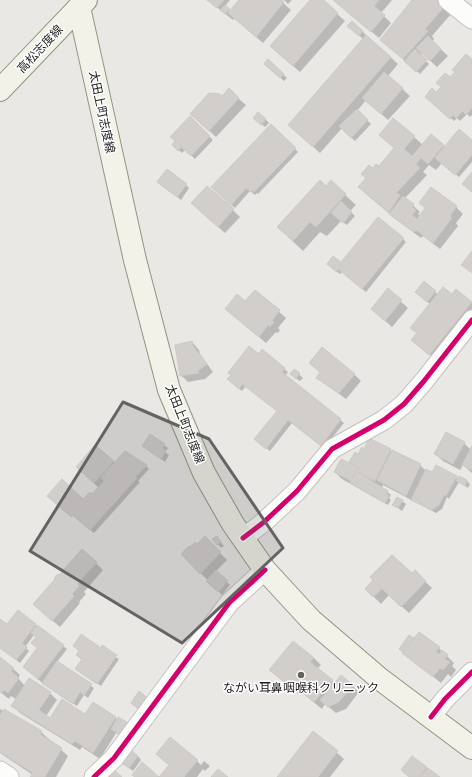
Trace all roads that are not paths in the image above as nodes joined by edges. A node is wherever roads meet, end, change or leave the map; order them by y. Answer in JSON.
{"nodes":[{"id":1,"x":448,"y":0,"type":"edge"},
{"id":2,"x":79,"y":2,"type":"edge"},
{"id":3,"x":472,"y":19,"type":"edge"},
{"id":4,"x":0,"y":90,"type":"edge"},
{"id":5,"x":472,"y":320,"type":"edge"},
{"id":6,"x":243,"y":538,"type":"junction"},
{"id":7,"x":265,"y":570,"type":"junction"},
{"id":8,"x":472,"y":672,"type":"edge"},
{"id":9,"x":431,"y":717,"type":"junction"},
{"id":10,"x":472,"y":748,"type":"edge"},
{"id":11,"x":0,"y":771,"type":"edge"},
{"id":12,"x":9,"y":777,"type":"edge"},
{"id":13,"x":94,"y":777,"type":"edge"}],
"edges":[{"from":1,"to":3,"type":"street"},
{"from":2,"to":4,"type":"main road","name":"高松志度線"},
{"from":2,"to":6,"type":"main road","name":"太田上町志度線"},
{"from":5,"to":6,"type":"street"},
{"from":6,"to":7,"type":"main road","name":"太田上町志度線"},
{"from":7,"to":9,"type":"main road","name":"太田上町志度線"},
{"from":7,"to":13,"type":"street"},
{"from":8,"to":9,"type":"street"},
{"from":9,"to":10,"type":"main road","name":"太田上町志度線"},
{"from":11,"to":12,"type":"street"}]}
